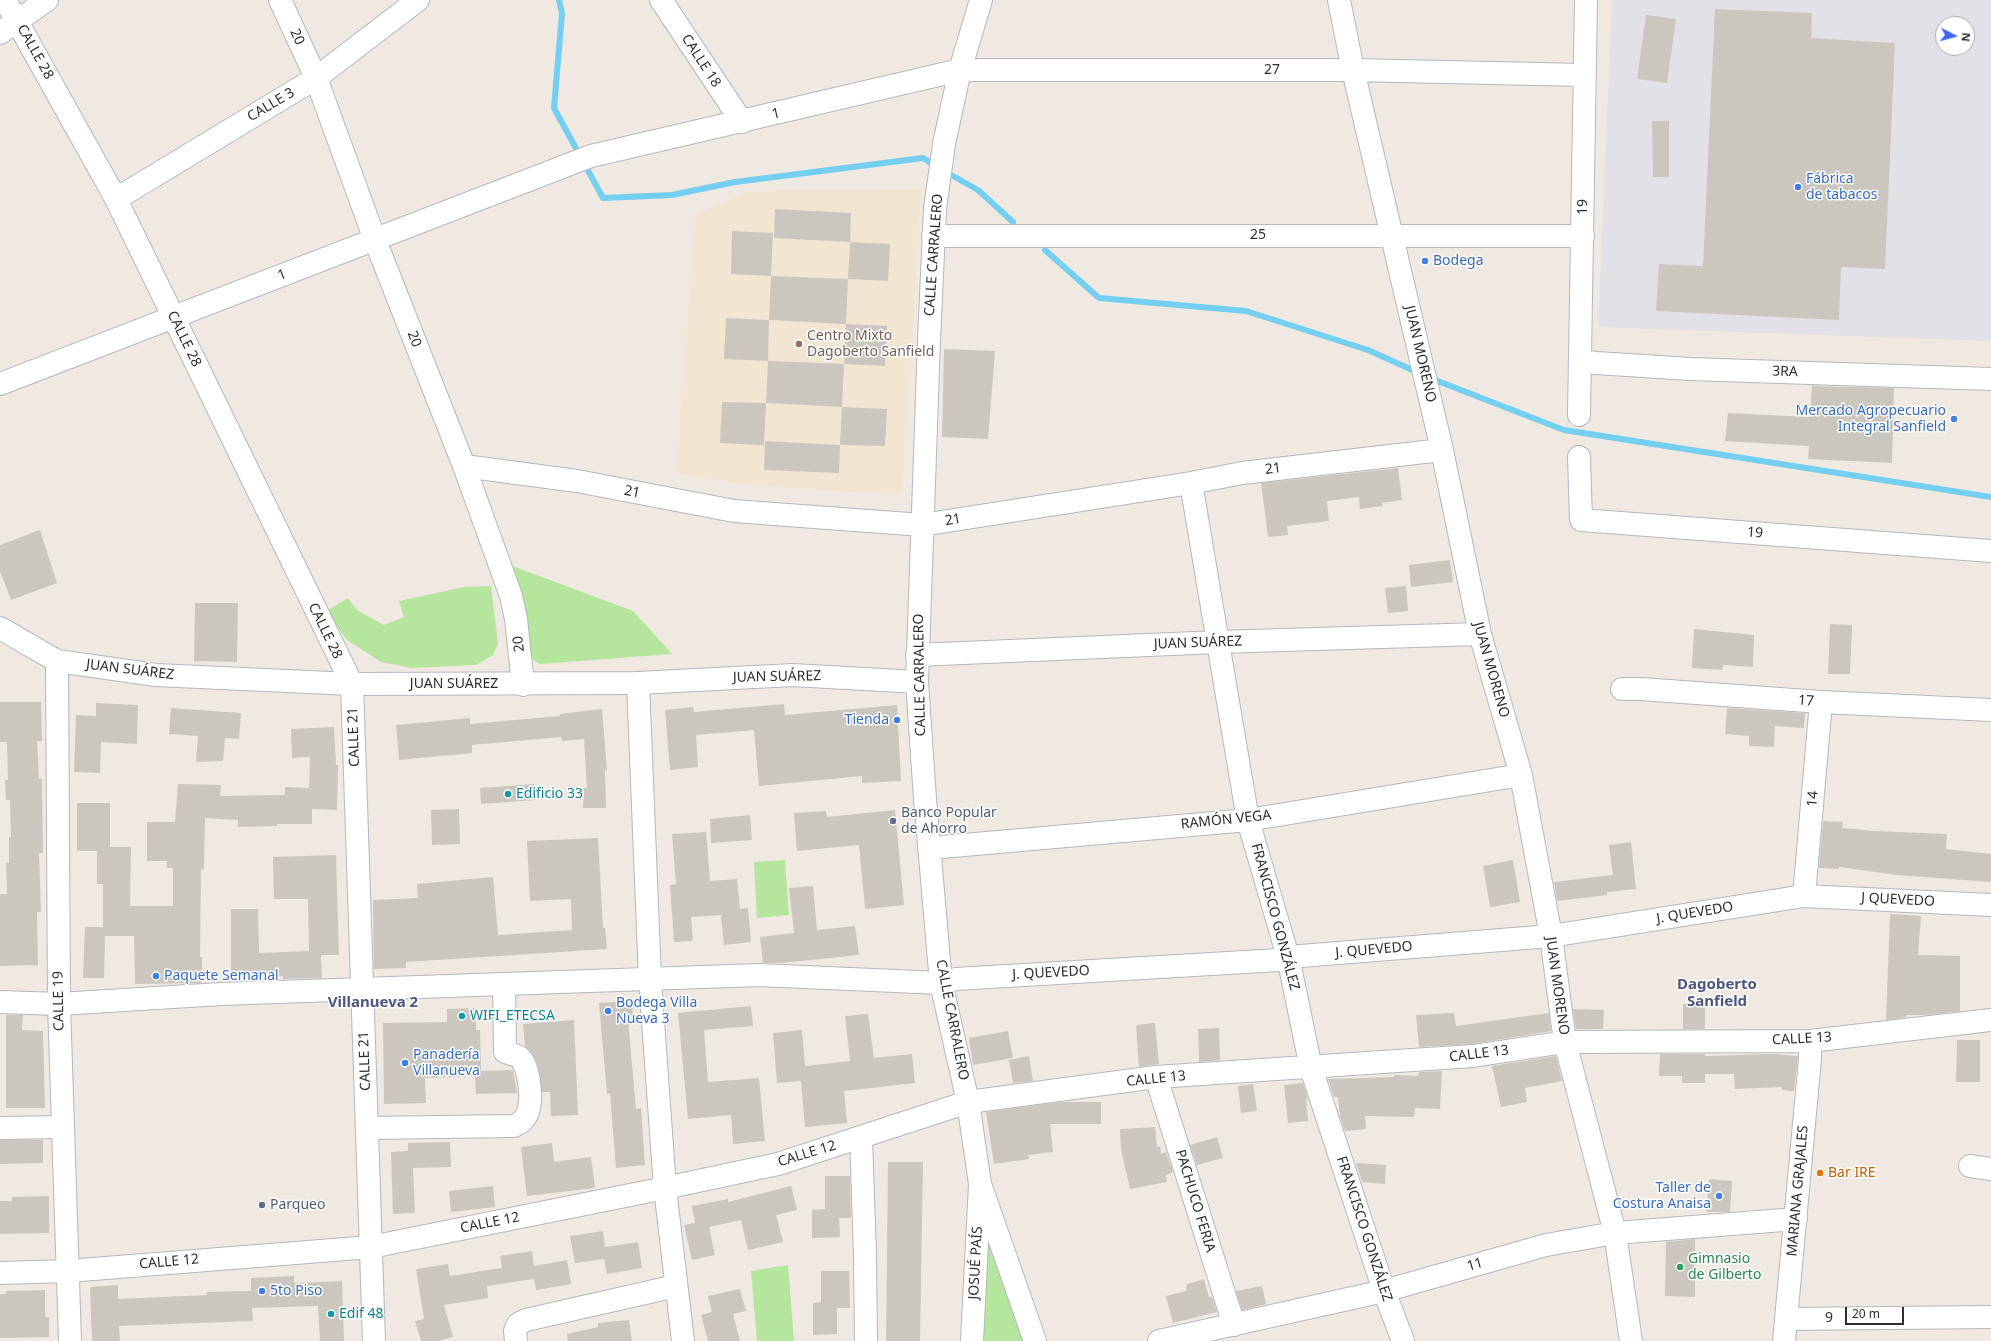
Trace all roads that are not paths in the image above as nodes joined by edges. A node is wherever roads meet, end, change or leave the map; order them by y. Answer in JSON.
{"nodes":[{"id":1,"x":5,"y":0,"type":"edge"},
{"id":2,"x":47,"y":0,"type":"edge"},
{"id":3,"x":280,"y":0,"type":"edge"},
{"id":4,"x":418,"y":0,"type":"edge"},
{"id":5,"x":661,"y":0,"type":"edge"},
{"id":6,"x":1339,"y":0,"type":"edge"},
{"id":7,"x":1586,"y":0,"type":"edge"},
{"id":8,"x":977,"y":3,"type":"edge"},
{"id":9,"x":8,"y":27,"type":"edge"},
{"id":10,"x":960,"y":70,"type":"junction"},
{"id":11,"x":1353,"y":70,"type":"junction"},
{"id":12,"x":1584,"y":74,"type":"junction"},
{"id":13,"x":316,"y":78,"type":"junction"},
{"id":14,"x":742,"y":122,"type":"junction"},
{"id":15,"x":116,"y":199,"type":"junction"},
{"id":16,"x":1392,"y":235,"type":"junction"},
{"id":17,"x":933,"y":236,"type":"junction"},
{"id":18,"x":1582,"y":236,"type":"junction"},
{"id":19,"x":375,"y":240,"type":"junction"},
{"id":20,"x":173,"y":317,"type":"junction"},
{"id":21,"x":1580,"y":361,"type":"junction"},
{"id":22,"x":1991,"y":379,"type":"edge"},
{"id":23,"x":0,"y":384,"type":"edge"},
{"id":24,"x":1579,"y":415,"type":"dead end"},
{"id":25,"x":1442,"y":450,"type":"junction"},
{"id":26,"x":1579,"y":457,"type":"dead end"},
{"id":27,"x":464,"y":466,"type":"junction"},
{"id":28,"x":1191,"y":483,"type":"junction"},
{"id":29,"x":922,"y":525,"type":"junction"},
{"id":30,"x":1991,"y":551,"type":"edge"},
{"id":31,"x":0,"y":628,"type":"edge"},
{"id":32,"x":1480,"y":634,"type":"junction"},
{"id":33,"x":1218,"y":642,"type":"junction"},
{"id":34,"x":917,"y":655,"type":"junction"},
{"id":35,"x":57,"y":661,"type":"junction"},
{"id":36,"x":917,"y":682,"type":"junction"},
{"id":37,"x":638,"y":683,"type":"junction"},
{"id":38,"x":352,"y":684,"type":"junction"},
{"id":39,"x":523,"y":685,"type":"junction"},
{"id":40,"x":1622,"y":689,"type":"dead end"},
{"id":41,"x":1822,"y":702,"type":"junction"},
{"id":42,"x":1991,"y":710,"type":"edge"},
{"id":43,"x":1521,"y":775,"type":"junction"},
{"id":44,"x":1248,"y":820,"type":"junction"},
{"id":45,"x":930,"y":848,"type":"junction"},
{"id":46,"x":1804,"y":896,"type":"junction"},
{"id":47,"x":1991,"y":905,"type":"edge"},
{"id":48,"x":1551,"y":936,"type":"junction"},
{"id":49,"x":1288,"y":957,"type":"junction"},
{"id":50,"x":650,"y":979,"type":"junction"},
{"id":51,"x":941,"y":983,"type":"junction"},
{"id":52,"x":504,"y":984,"type":"junction"},
{"id":53,"x":362,"y":988,"type":"junction"},
{"id":54,"x":0,"y":1002,"type":"edge"},
{"id":55,"x":59,"y":1004,"type":"junction"},
{"id":56,"x":1991,"y":1020,"type":"edge"},
{"id":57,"x":1810,"y":1041,"type":"junction"},
{"id":58,"x":1564,"y":1042,"type":"junction"},
{"id":59,"x":1310,"y":1068,"type":"junction"},
{"id":60,"x":1156,"y":1078,"type":"junction"},
{"id":61,"x":968,"y":1102,"type":"junction"},
{"id":62,"x":63,"y":1127,"type":"junction"},
{"id":63,"x":0,"y":1128,"type":"edge"},
{"id":64,"x":367,"y":1128,"type":"junction"},
{"id":65,"x":861,"y":1137,"type":"junction"},
{"id":66,"x":1970,"y":1166,"type":"dead end"},
{"id":67,"x":1991,"y":1169,"type":"edge"},
{"id":68,"x":980,"y":1184,"type":"junction"},
{"id":69,"x":665,"y":1188,"type":"junction"},
{"id":70,"x":1796,"y":1219,"type":"junction"},
{"id":71,"x":1615,"y":1233,"type":"junction"},
{"id":72,"x":371,"y":1246,"type":"junction"},
{"id":73,"x":68,"y":1271,"type":"junction"},
{"id":74,"x":0,"y":1273,"type":"edge"},
{"id":75,"x":676,"y":1286,"type":"junction"},
{"id":76,"x":1384,"y":1292,"type":"junction"},
{"id":77,"x":1991,"y":1317,"type":"edge"},
{"id":78,"x":1787,"y":1318,"type":"junction"},
{"id":79,"x":1234,"y":1325,"type":"junction"},
{"id":80,"x":70,"y":1341,"type":"edge"},
{"id":81,"x":374,"y":1341,"type":"edge"},
{"id":82,"x":516,"y":1341,"type":"edge"},
{"id":83,"x":682,"y":1341,"type":"edge"},
{"id":84,"x":866,"y":1341,"type":"edge"},
{"id":85,"x":972,"y":1341,"type":"edge"},
{"id":86,"x":1035,"y":1341,"type":"edge"},
{"id":87,"x":1159,"y":1341,"type":"edge"},
{"id":88,"x":1403,"y":1341,"type":"edge"},
{"id":89,"x":1632,"y":1341,"type":"edge"},
{"id":90,"x":1784,"y":1341,"type":"edge"}],
"edges":[{"from":1,"to":9,"type":"street","name":"CALLE 28"},
{"from":2,"to":9,"type":"street"},
{"from":3,"to":13,"type":"street","name":"20"},
{"from":4,"to":13,"type":"street","name":"CALLE 3"},
{"from":5,"to":14,"type":"street","name":"CALLE 18"},
{"from":6,"to":11,"type":"street","name":"JUAN MORENO"},
{"from":7,"to":12,"type":"street","name":"19"},
{"from":8,"to":10,"type":"street","name":"CALLE CARRALERO"},
{"from":9,"to":15,"type":"street","name":"CALLE 28"},
{"from":10,"to":11,"type":"street","name":"27"},
{"from":10,"to":14,"type":"street","name":"1"},
{"from":10,"to":17,"type":"street","name":"CALLE CARRALERO"},
{"from":11,"to":12,"type":"street","name":"27"},
{"from":11,"to":16,"type":"street","name":"JUAN MORENO"},
{"from":12,"to":18,"type":"street","name":"19"},
{"from":13,"to":15,"type":"street","name":"CALLE 3"},
{"from":13,"to":19,"type":"street","name":"20"},
{"from":14,"to":19,"type":"street","name":"1"},
{"from":15,"to":20,"type":"street","name":"CALLE 28"},
{"from":16,"to":17,"type":"street","name":"25"},
{"from":16,"to":18,"type":"street","name":"25"},
{"from":16,"to":25,"type":"street","name":"JUAN MORENO"},
{"from":17,"to":29,"type":"street","name":"CALLE CARRALERO"},
{"from":18,"to":21,"type":"street","name":"19"},
{"from":19,"to":20,"type":"street","name":"1"},
{"from":19,"to":27,"type":"street","name":"20"},
{"from":20,"to":23,"type":"street","name":"1"},
{"from":20,"to":38,"type":"street","name":"CALLE 28"},
{"from":21,"to":22,"type":"street","name":"3RA"},
{"from":21,"to":24,"type":"street","name":"19"},
{"from":25,"to":28,"type":"street","name":"21"},
{"from":25,"to":32,"type":"street","name":"JUAN MORENO"},
{"from":26,"to":30,"type":"street","name":"19"},
{"from":27,"to":29,"type":"street","name":"21"},
{"from":27,"to":39,"type":"street","name":"20"},
{"from":28,"to":29,"type":"street","name":"21"},
{"from":28,"to":33,"type":"street","name":"FRANCISCO GONZÁLEZ"},
{"from":29,"to":34,"type":"street","name":"CALLE CARRALERO"},
{"from":31,"to":35,"type":"street","name":"JUAN SUÁREZ"},
{"from":32,"to":33,"type":"street","name":"JUAN SUÁREZ"},
{"from":32,"to":43,"type":"street","name":"JUAN MORENO"},
{"from":33,"to":34,"type":"street","name":"JUAN SUÁREZ"},
{"from":33,"to":44,"type":"street","name":"FRANCISCO GONZÁLEZ"},
{"from":34,"to":36,"type":"street","name":"CALLE CARRALERO"},
{"from":35,"to":38,"type":"street","name":"JUAN SUÁREZ"},
{"from":35,"to":55,"type":"street","name":"CALLE 19"},
{"from":36,"to":37,"type":"street","name":"JUAN SUÁREZ"},
{"from":36,"to":45,"type":"street","name":"CALLE CARRALERO"},
{"from":37,"to":39,"type":"street","name":"JUAN SUÁREZ"},
{"from":37,"to":50,"type":"street"},
{"from":38,"to":39,"type":"street","name":"JUAN SUÁREZ"},
{"from":38,"to":53,"type":"street","name":"CALLE 21"},
{"from":40,"to":41,"type":"street","name":"17"},
{"from":41,"to":42,"type":"street","name":"17"},
{"from":41,"to":46,"type":"street","name":"14"},
{"from":43,"to":44,"type":"street","name":"RAMÓN VEGA"},
{"from":43,"to":48,"type":"street","name":"JUAN MORENO"},
{"from":44,"to":45,"type":"street","name":"RAMÓN VEGA"},
{"from":44,"to":49,"type":"street","name":"FRANCISCO GONZÁLEZ"},
{"from":45,"to":51,"type":"street","name":"CALLE CARRALERO"},
{"from":46,"to":47,"type":"street","name":"J QUEVEDO"},
{"from":46,"to":48,"type":"street","name":"J. QUEVEDO"},
{"from":48,"to":49,"type":"street","name":"J. QUEVEDO"},
{"from":48,"to":58,"type":"street","name":"JUAN MORENO"},
{"from":49,"to":51,"type":"street","name":"J. QUEVEDO"},
{"from":49,"to":59,"type":"street","name":"FRANCISCO GONZÁLEZ"},
{"from":50,"to":51,"type":"street","name":"J. QUEVEDO"},
{"from":50,"to":52,"type":"street","name":"J. QUEVEDO"},
{"from":50,"to":69,"type":"street"},
{"from":51,"to":61,"type":"street","name":"CALLE CARRALERO"},
{"from":52,"to":53,"type":"street","name":"J. QUEVEDO"},
{"from":52,"to":64,"type":"street"},
{"from":53,"to":55,"type":"street","name":"J. QUEVEDO"},
{"from":53,"to":64,"type":"street","name":"CALLE 21"},
{"from":54,"to":55,"type":"street","name":"J. QUEVEDO"},
{"from":55,"to":62,"type":"street","name":"CALLE 19"},
{"from":56,"to":57,"type":"street","name":"CALLE 13"},
{"from":57,"to":58,"type":"street","name":"CALLE 13"},
{"from":57,"to":70,"type":"street","name":"MARIANA GRAJALES"},
{"from":58,"to":59,"type":"street","name":"CALLE 13"},
{"from":58,"to":71,"type":"street","name":"JUAN MORENO"},
{"from":59,"to":60,"type":"street","name":"CALLE 13"},
{"from":59,"to":76,"type":"street","name":"FRANCISCO GONZÁLEZ"},
{"from":60,"to":61,"type":"street","name":"CALLE 13"},
{"from":60,"to":79,"type":"street","name":"PACHUCO FERIA"},
{"from":61,"to":65,"type":"street","name":"CALLE 12"},
{"from":61,"to":68,"type":"street","name":"CALLE CARRALERO"},
{"from":62,"to":63,"type":"street"},
{"from":62,"to":73,"type":"street","name":"CALLE 19"},
{"from":64,"to":72,"type":"street","name":"CALLE 21"},
{"from":65,"to":69,"type":"street","name":"CALLE 12"},
{"from":65,"to":84,"type":"street"},
{"from":66,"to":67,"type":"street"},
{"from":68,"to":85,"type":"street","name":"JOSUÉ PAÍS"},
{"from":68,"to":86,"type":"street","name":"CALLE CARRALERO"},
{"from":69,"to":72,"type":"street","name":"CALLE 12"},
{"from":69,"to":75,"type":"street"},
{"from":70,"to":71,"type":"street","name":"11"},
{"from":70,"to":78,"type":"street","name":"MARIANA GRAJALES"},
{"from":71,"to":76,"type":"street","name":"11"},
{"from":71,"to":89,"type":"street","name":"JUAN MORENO"},
{"from":72,"to":73,"type":"street","name":"CALLE 12"},
{"from":72,"to":81,"type":"street","name":"CALLE 21"},
{"from":73,"to":74,"type":"street","name":"CALLE 12"},
{"from":73,"to":80,"type":"street","name":"CALLE 19"},
{"from":75,"to":82,"type":"street"},
{"from":75,"to":83,"type":"street"},
{"from":76,"to":79,"type":"street","name":"11"},
{"from":76,"to":88,"type":"street","name":"FRANCISCO GONZÁLEZ"},
{"from":77,"to":78,"type":"street","name":"9"},
{"from":78,"to":90,"type":"street","name":"MARIANA GRAJALES"},
{"from":79,"to":87,"type":"street","name":"11"}]}
